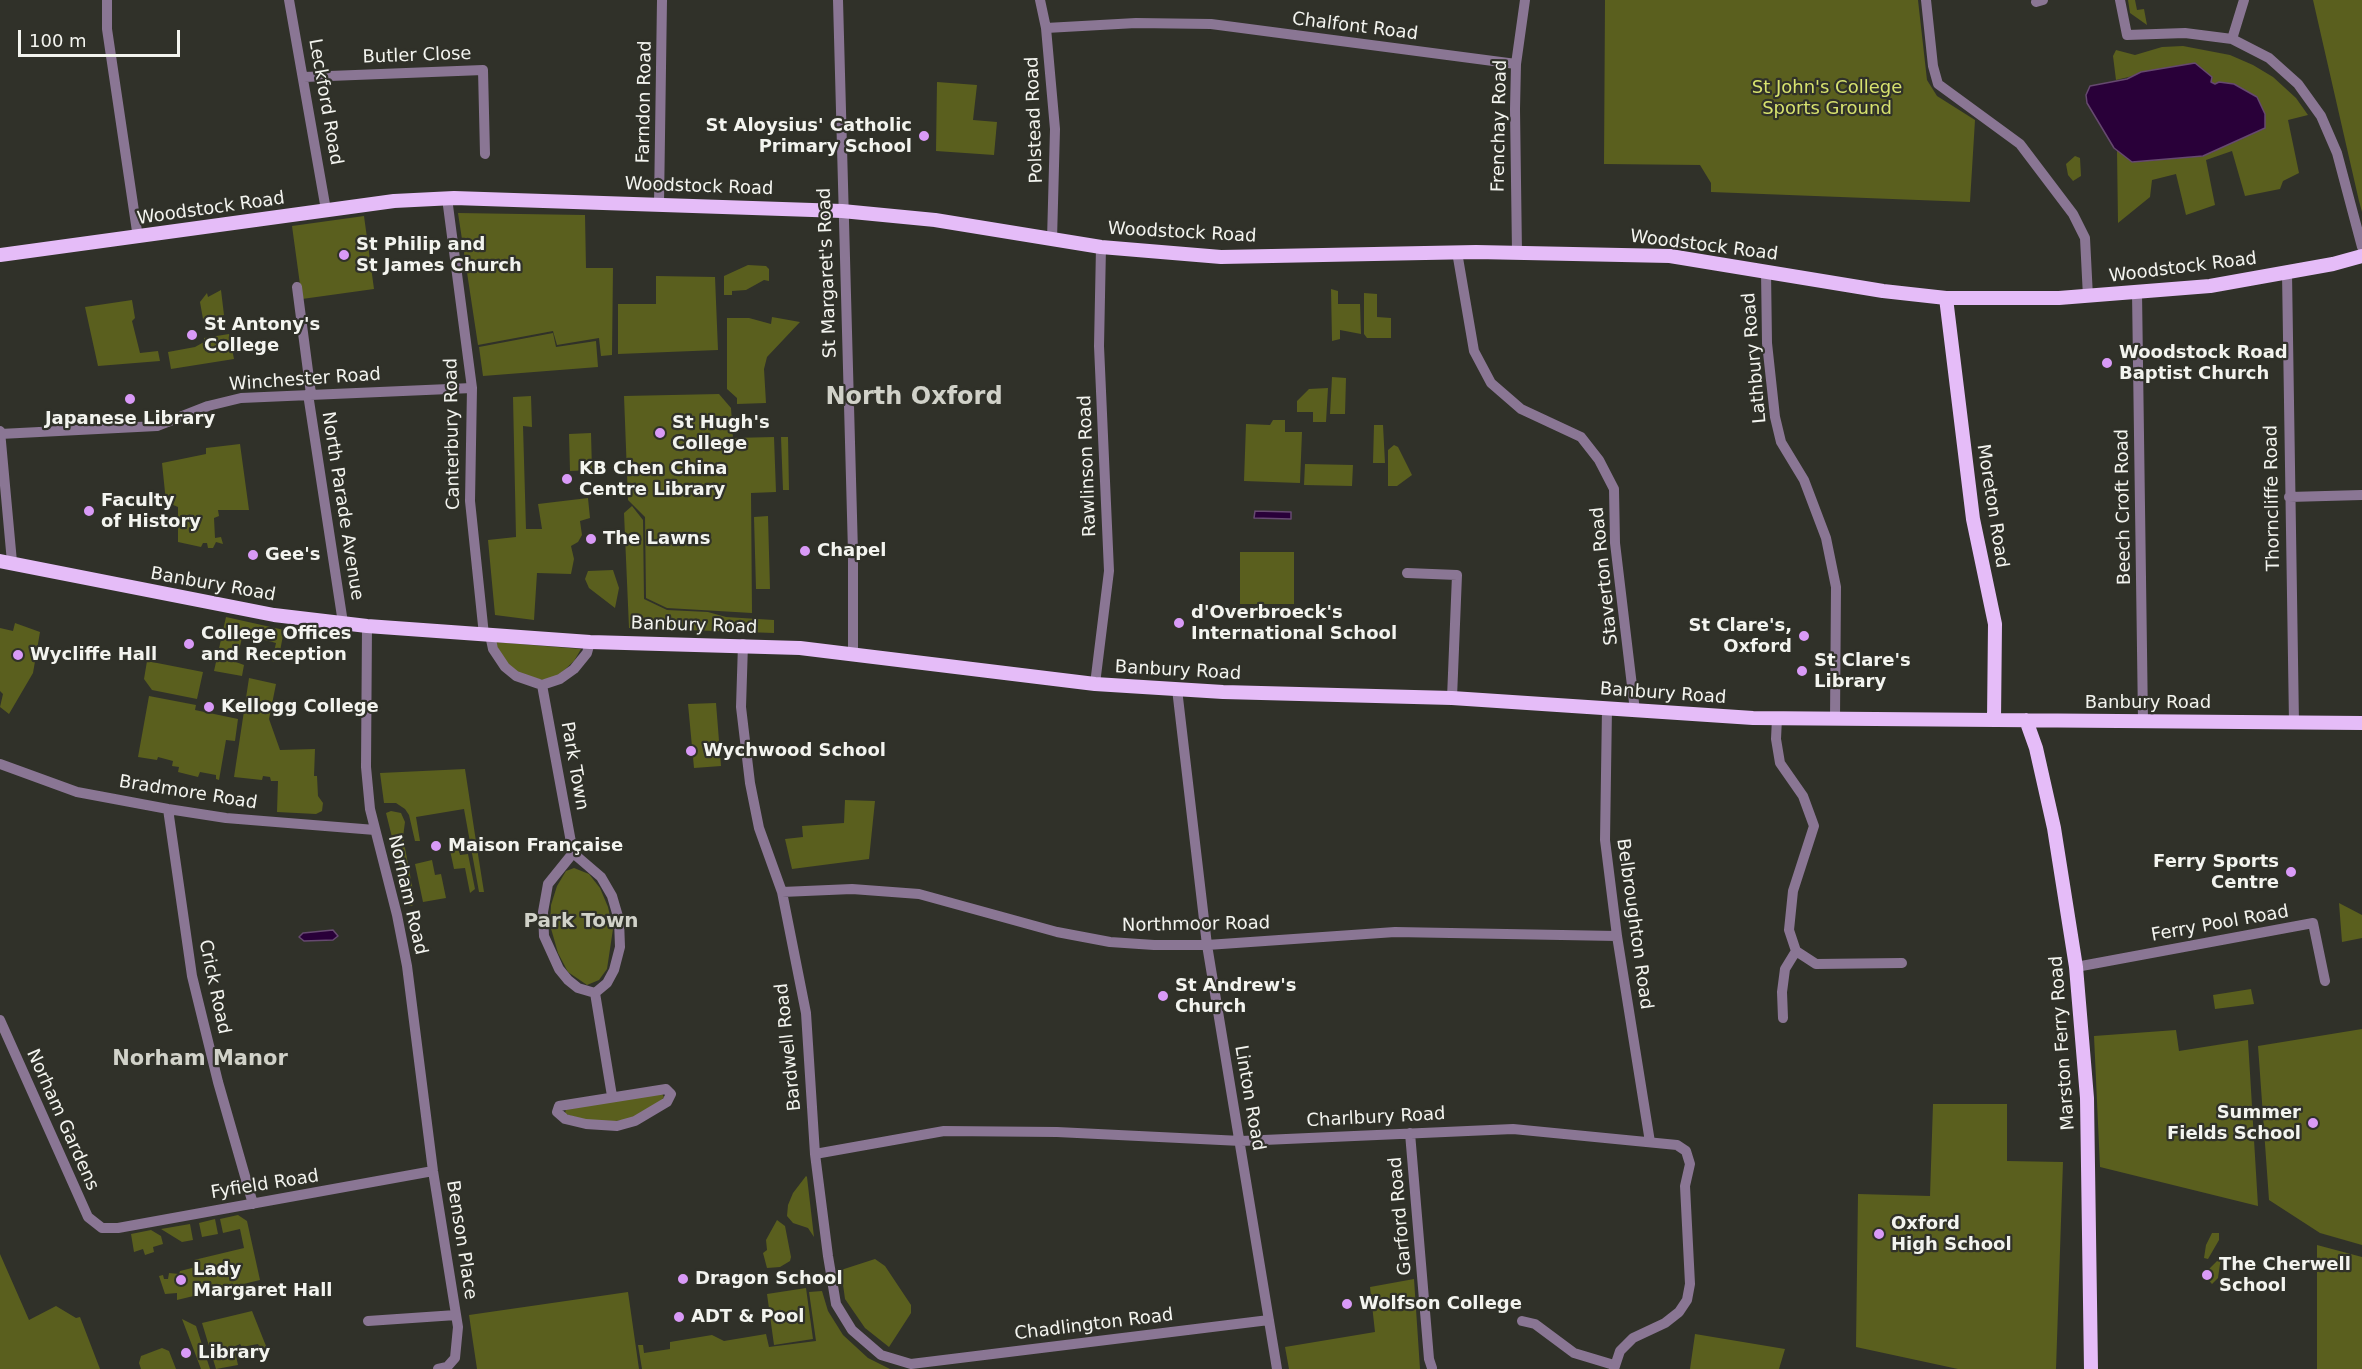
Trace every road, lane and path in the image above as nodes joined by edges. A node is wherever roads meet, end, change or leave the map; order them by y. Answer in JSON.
{"nodes":[{"id":1,"x":108,"y":0,"type":"edge"},
{"id":2,"x":289,"y":0,"type":"edge"},
{"id":3,"x":662,"y":0,"type":"edge"},
{"id":4,"x":838,"y":0,"type":"edge"},
{"id":5,"x":1040,"y":0,"type":"edge"},
{"id":6,"x":1525,"y":0,"type":"edge"},
{"id":7,"x":1926,"y":0,"type":"edge"},
{"id":8,"x":2120,"y":0,"type":"edge"},
{"id":9,"x":2244,"y":0,"type":"edge"},
{"id":10,"x":1046,"y":28,"type":"junction"},
{"id":11,"x":2232,"y":39,"type":"junction"},
{"id":12,"x":1516,"y":64,"type":"junction"},
{"id":13,"x":304,"y":77,"type":"junction"},
{"id":14,"x":485,"y":154,"type":"dead end"},
{"id":15,"x":447,"y":198,"type":"junction"},
{"id":16,"x":659,"y":204,"type":"junction"},
{"id":17,"x":326,"y":210,"type":"junction"},
{"id":18,"x":842,"y":211,"type":"junction"},
{"id":19,"x":138,"y":238,"type":"junction"},
{"id":20,"x":1052,"y":240,"type":"junction"},
{"id":21,"x":1101,"y":247,"type":"junction"},
{"id":22,"x":2362,"y":247,"type":"edge"},
{"id":23,"x":1457,"y":252,"type":"junction"},
{"id":24,"x":1517,"y":253,"type":"junction"},
{"id":25,"x":0,"y":255,"type":"edge"},
{"id":26,"x":2362,"y":256,"type":"edge"},
{"id":27,"x":1766,"y":271,"type":"junction"},
{"id":28,"x":2287,"y":273,"type":"junction"},
{"id":29,"x":297,"y":287,"type":"dead end"},
{"id":30,"x":2137,"y":292,"type":"junction"},
{"id":31,"x":2088,"y":297,"type":"junction"},
{"id":32,"x":1946,"y":298,"type":"junction"},
{"id":33,"x":472,"y":388,"type":"junction"},
{"id":34,"x":310,"y":394,"type":"junction"},
{"id":35,"x":0,"y":433,"type":"edge"},
{"id":36,"x":2362,"y":495,"type":"edge"},
{"id":37,"x":2289,"y":497,"type":"junction"},
{"id":38,"x":6,"y":561,"type":"edge"},
{"id":39,"x":1407,"y":573,"type":"dead end"},
{"id":40,"x":343,"y":623,"type":"junction"},
{"id":41,"x":366,"y":626,"type":"junction"},
{"id":42,"x":487,"y":635,"type":"junction"},
{"id":43,"x":590,"y":642,"type":"junction"},
{"id":44,"x":743,"y":645,"type":"junction"},
{"id":45,"x":853,"y":653,"type":"junction"},
{"id":46,"x":1095,"y":684,"type":"junction"},
{"id":47,"x":542,"y":685,"type":"junction"},
{"id":48,"x":1177,"y":689,"type":"junction"},
{"id":49,"x":1452,"y":698,"type":"junction"},
{"id":50,"x":1607,"y":708,"type":"junction"},
{"id":51,"x":1635,"y":711,"type":"junction"},
{"id":52,"x":1777,"y":718,"type":"junction"},
{"id":53,"x":1835,"y":719,"type":"junction"},
{"id":54,"x":1994,"y":720,"type":"junction"},
{"id":55,"x":2026,"y":720,"type":"junction"},
{"id":56,"x":2143,"y":721,"type":"junction"},
{"id":57,"x":2294,"y":723,"type":"junction"},
{"id":58,"x":2362,"y":723,"type":"edge"},
{"id":59,"x":0,"y":764,"type":"edge"},
{"id":60,"x":168,"y":809,"type":"junction"},
{"id":61,"x":375,"y":830,"type":"junction"},
{"id":62,"x":573,"y":853,"type":"junction"},
{"id":63,"x":782,"y":892,"type":"junction"},
{"id":64,"x":1617,"y":936,"type":"junction"},
{"id":65,"x":1207,"y":945,"type":"junction"},
{"id":66,"x":1796,"y":951,"type":"junction"},
{"id":67,"x":1902,"y":963,"type":"dead end"},
{"id":68,"x":2076,"y":967,"type":"junction"},
{"id":69,"x":2325,"y":981,"type":"dead end"},
{"id":70,"x":595,"y":993,"type":"junction"},
{"id":71,"x":1783,"y":1018,"type":"dead end"},
{"id":72,"x":0,"y":1020,"type":"edge"},
{"id":73,"x":612,"y":1096,"type":"junction"},
{"id":74,"x":1410,"y":1133,"type":"junction"},
{"id":75,"x":1240,"y":1141,"type":"junction"},
{"id":76,"x":1650,"y":1142,"type":"junction"},
{"id":77,"x":815,"y":1154,"type":"junction"},
{"id":78,"x":433,"y":1172,"type":"junction"},
{"id":79,"x":253,"y":1204,"type":"junction"},
{"id":80,"x":102,"y":1228,"type":"joint"},
{"id":81,"x":456,"y":1315,"type":"junction"},
{"id":82,"x":1269,"y":1320,"type":"junction"},
{"id":83,"x":368,"y":1321,"type":"dead end"},
{"id":84,"x":1522,"y":1322,"type":"dead end"},
{"id":85,"x":922,"y":1363,"type":"joint"},
{"id":86,"x":1614,"y":1367,"type":"edge"},
{"id":87,"x":1432,"y":1368,"type":"edge"},
{"id":88,"x":438,"y":1369,"type":"edge"},
{"id":89,"x":1277,"y":1369,"type":"edge"},
{"id":90,"x":2091,"y":1369,"type":"edge"}],
"edges":[{"from":1,"to":19,"type":"street"},
{"from":2,"to":13,"type":"street","name":"Leckford Road"},
{"from":3,"to":16,"type":"street","name":"Farndon Road"},
{"from":4,"to":18,"type":"street","name":"St Margaret's Road"},
{"from":5,"to":10,"type":"street","name":"Polstead Road"},
{"from":6,"to":12,"type":"street","name":"Frenchay Road"},
{"from":7,"to":31,"type":"street"},
{"from":8,"to":11,"type":"street"},
{"from":9,"to":11,"type":"street"},
{"from":10,"to":12,"type":"street","name":"Chalfont Road"},
{"from":10,"to":20,"type":"street","name":"Polstead Road"},
{"from":11,"to":22,"type":"street"},
{"from":12,"to":24,"type":"street","name":"Frenchay Road"},
{"from":13,"to":14,"type":"street","name":"Butler Close"},
{"from":13,"to":17,"type":"street","name":"Leckford Road"},
{"from":15,"to":16,"type":"main road","name":"Woodstock Road"},
{"from":15,"to":17,"type":"main road","name":"Woodstock Road"},
{"from":15,"to":33,"type":"street","name":"Canterbury Road"},
{"from":16,"to":18,"type":"main road","name":"Woodstock Road"},
{"from":17,"to":19,"type":"main road","name":"Woodstock Road"},
{"from":18,"to":20,"type":"main road","name":"Woodstock Road"},
{"from":18,"to":45,"type":"street","name":"St Margaret's Road"},
{"from":19,"to":25,"type":"main road","name":"Woodstock Road"},
{"from":20,"to":21,"type":"main road","name":"Woodstock Road"},
{"from":21,"to":23,"type":"main road","name":"Woodstock Road"},
{"from":21,"to":46,"type":"street","name":"Rawlinson Road"},
{"from":23,"to":24,"type":"main road","name":"Woodstock Road"},
{"from":23,"to":51,"type":"street","name":"Staverton Road"},
{"from":24,"to":27,"type":"main road","name":"Woodstock Road"},
{"from":26,"to":28,"type":"main road","name":"Woodstock Road"},
{"from":27,"to":32,"type":"main road","name":"Woodstock Road"},
{"from":27,"to":53,"type":"street","name":"Lathbury Road"},
{"from":28,"to":30,"type":"main road","name":"Woodstock Road"},
{"from":28,"to":37,"type":"street","name":"Thorncliffe Road"},
{"from":29,"to":34,"type":"street","name":"North Parade Avenue"},
{"from":30,"to":31,"type":"main road","name":"Woodstock Road"},
{"from":30,"to":56,"type":"street","name":"Beech Croft Road"},
{"from":31,"to":32,"type":"main road","name":"Woodstock Road"},
{"from":32,"to":54,"type":"main road","name":"Moreton Road"},
{"from":33,"to":34,"type":"street","name":"Winchester Road"},
{"from":33,"to":42,"type":"street","name":"Canterbury Road"},
{"from":34,"to":35,"type":"street","name":"Winchester Road"},
{"from":34,"to":40,"type":"street","name":"North Parade Avenue"},
{"from":35,"to":38,"type":"street"},
{"from":36,"to":37,"type":"street"},
{"from":37,"to":57,"type":"street","name":"Thorncliffe Road"},
{"from":38,"to":40,"type":"main road","name":"Banbury Road"},
{"from":39,"to":49,"type":"street"},
{"from":40,"to":41,"type":"main road","name":"Banbury Road"},
{"from":41,"to":42,"type":"main road","name":"Banbury Road"},
{"from":41,"to":61,"type":"street","name":"Norham Road"},
{"from":42,"to":43,"type":"main road","name":"Banbury Road"},
{"from":42,"to":47,"type":"street"},
{"from":43,"to":44,"type":"main road","name":"Banbury Road"},
{"from":43,"to":47,"type":"street"},
{"from":44,"to":45,"type":"main road","name":"Banbury Road"},
{"from":44,"to":63,"type":"street","name":"Bardwell Road"},
{"from":45,"to":46,"type":"main road","name":"Banbury Road"},
{"from":46,"to":48,"type":"main road","name":"Banbury Road"},
{"from":47,"to":62,"type":"street","name":"Park Town"},
{"from":48,"to":49,"type":"main road","name":"Banbury Road"},
{"from":48,"to":65,"type":"street","name":"Linton Road"},
{"from":49,"to":50,"type":"main road","name":"Banbury Road"},
{"from":50,"to":51,"type":"main road","name":"Banbury Road"},
{"from":50,"to":64,"type":"street","name":"Belbroughton Road"},
{"from":51,"to":52,"type":"main road","name":"Banbury Road"},
{"from":52,"to":53,"type":"main road","name":"Banbury Road"},
{"from":52,"to":66,"type":"street"},
{"from":53,"to":54,"type":"main road","name":"Banbury Road"},
{"from":54,"to":55,"type":"main road","name":"Banbury Road"},
{"from":55,"to":56,"type":"main road","name":"Banbury Road"},
{"from":55,"to":68,"type":"main road","name":"Marston Ferry Road"},
{"from":56,"to":57,"type":"main road","name":"Banbury Road"},
{"from":57,"to":58,"type":"main road","name":"Banbury Road"},
{"from":59,"to":60,"type":"street","name":"Bradmore Road"},
{"from":60,"to":61,"type":"street","name":"Bradmore Road"},
{"from":60,"to":79,"type":"street","name":"Crick Road"},
{"from":61,"to":78,"type":"street","name":"Norham Road"},
{"from":62,"to":70,"type":"street"},
{"from":62,"to":70,"type":"street"},
{"from":63,"to":65,"type":"street","name":"Northmoor Road"},
{"from":63,"to":77,"type":"street","name":"Bardwell Road"},
{"from":64,"to":65,"type":"street","name":"Northmoor Road"},
{"from":64,"to":76,"type":"street","name":"Belbroughton Road"},
{"from":65,"to":75,"type":"street","name":"Linton Road"},
{"from":66,"to":67,"type":"street"},
{"from":66,"to":71,"type":"street"},
{"from":68,"to":69,"type":"street","name":"Ferry Pool Road"},
{"from":68,"to":90,"type":"main road","name":"Marston Ferry Road"},
{"from":70,"to":73,"type":"street"},
{"from":72,"to":80,"type":"street","name":"Norham Gardens"},
{"from":73,"to":73,"type":"street"},
{"from":74,"to":75,"type":"street","name":"Charlbury Road"},
{"from":74,"to":76,"type":"street","name":"Charlbury Road"},
{"from":74,"to":87,"type":"street","name":"Garford Road"},
{"from":75,"to":77,"type":"street","name":"Charlbury Road"},
{"from":75,"to":82,"type":"street","name":"Linton Road"},
{"from":76,"to":86,"type":"street","name":"Charlbury Road"},
{"from":77,"to":85,"type":"street","name":"Bardwell Road"},
{"from":78,"to":79,"type":"street","name":"Fyfield Road"},
{"from":78,"to":81,"type":"street","name":"Benson Place"},
{"from":79,"to":80,"type":"street","name":"Fyfield Road"},
{"from":81,"to":83,"type":"street","name":"Benson Place"},
{"from":81,"to":88,"type":"street","name":"Benson Place"},
{"from":82,"to":85,"type":"street","name":"Chadlington Road"},
{"from":82,"to":89,"type":"street","name":"Linton Road"},
{"from":84,"to":86,"type":"street","name":"Charlbury Road"}]}
